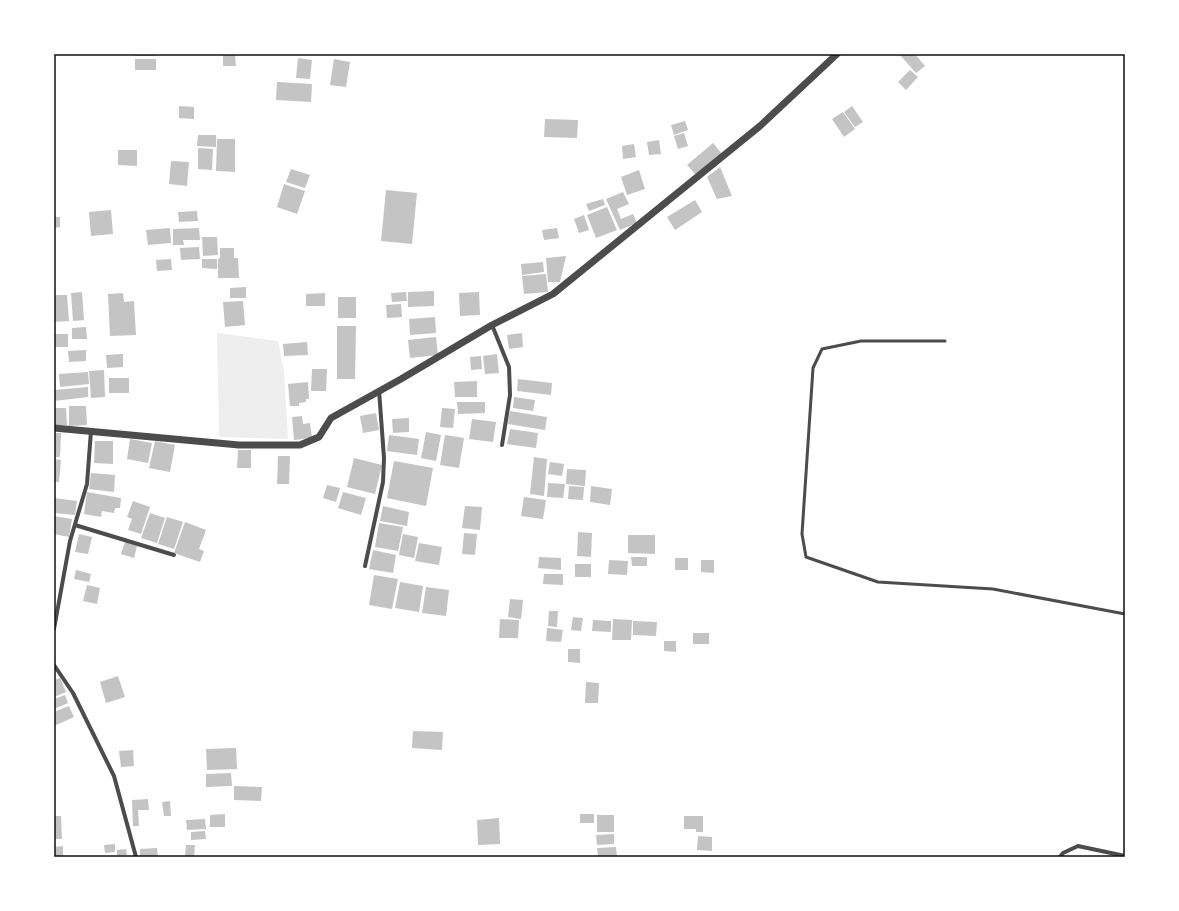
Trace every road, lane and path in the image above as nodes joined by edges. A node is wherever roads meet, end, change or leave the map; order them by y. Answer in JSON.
{"nodes":[{"id":1,"x":837,"y":54,"type":"edge"},
{"id":2,"x":492,"y":325,"type":"junction"},
{"id":3,"x":945,"y":341,"type":"dead end"},
{"id":4,"x":379,"y":390,"type":"junction"},
{"id":5,"x":54,"y":428,"type":"edge"},
{"id":6,"x":91,"y":431,"type":"junction"},
{"id":7,"x":502,"y":445,"type":"dead end"},
{"id":8,"x":75,"y":525,"type":"junction"},
{"id":9,"x":174,"y":555,"type":"dead end"},
{"id":10,"x":365,"y":566,"type":"dead end"},
{"id":11,"x":1125,"y":614,"type":"edge"},
{"id":12,"x":54,"y":629,"type":"edge"},
{"id":13,"x":54,"y":665,"type":"edge"},
{"id":14,"x":1125,"y":856,"type":"edge"},
{"id":15,"x":136,"y":857,"type":"edge"},
{"id":16,"x":1060,"y":857,"type":"edge"}],
"edges":[{"from":1,"to":2,"type":"street"},
{"from":2,"to":4,"type":"street"},
{"from":2,"to":7,"type":"street"},
{"from":3,"to":11,"type":"lane"},
{"from":4,"to":6,"type":"street"},
{"from":4,"to":10,"type":"street"},
{"from":5,"to":6,"type":"street"},
{"from":6,"to":8,"type":"street"},
{"from":8,"to":9,"type":"street"},
{"from":8,"to":12,"type":"street"},
{"from":13,"to":15,"type":"street"},
{"from":14,"to":16,"type":"street"}]}
